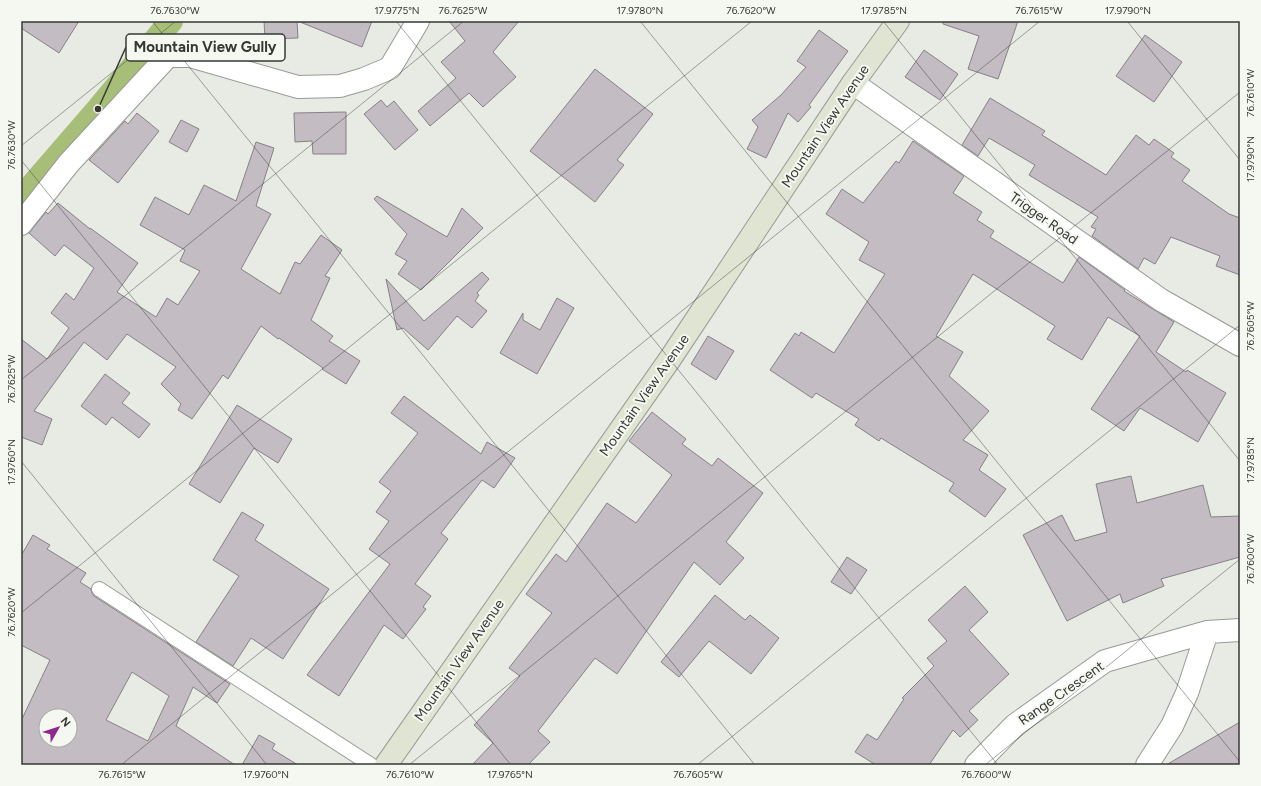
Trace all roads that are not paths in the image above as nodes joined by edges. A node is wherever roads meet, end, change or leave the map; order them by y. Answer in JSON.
{"nodes":[{"id":1,"x":418,"y":21,"type":"edge"},
{"id":2,"x":898,"y":21,"type":"edge"},
{"id":3,"x":853,"y":83,"type":"junction"},
{"id":4,"x":21,"y":224,"type":"edge"},
{"id":5,"x":1240,"y":345,"type":"edge"},
{"id":6,"x":99,"y":589,"type":"dead end"},
{"id":7,"x":1240,"y":630,"type":"edge"},
{"id":8,"x":1207,"y":632,"type":"junction"},
{"id":9,"x":371,"y":765,"type":"edge"},
{"id":10,"x":386,"y":765,"type":"edge"},
{"id":11,"x":976,"y":765,"type":"edge"},
{"id":12,"x":1147,"y":765,"type":"edge"}],
"edges":[{"from":1,"to":4,"type":"street"},
{"from":2,"to":3,"type":"main road","name":"Mountain View Avenue"},
{"from":3,"to":5,"type":"street","name":"Trigger Road"},
{"from":3,"to":10,"type":"main road","name":"Mountain View Avenue"},
{"from":6,"to":9,"type":"lane"},
{"from":7,"to":8,"type":"street","name":"Range Crescent"},
{"from":8,"to":11,"type":"street","name":"Range Crescent"},
{"from":8,"to":12,"type":"street"}]}
